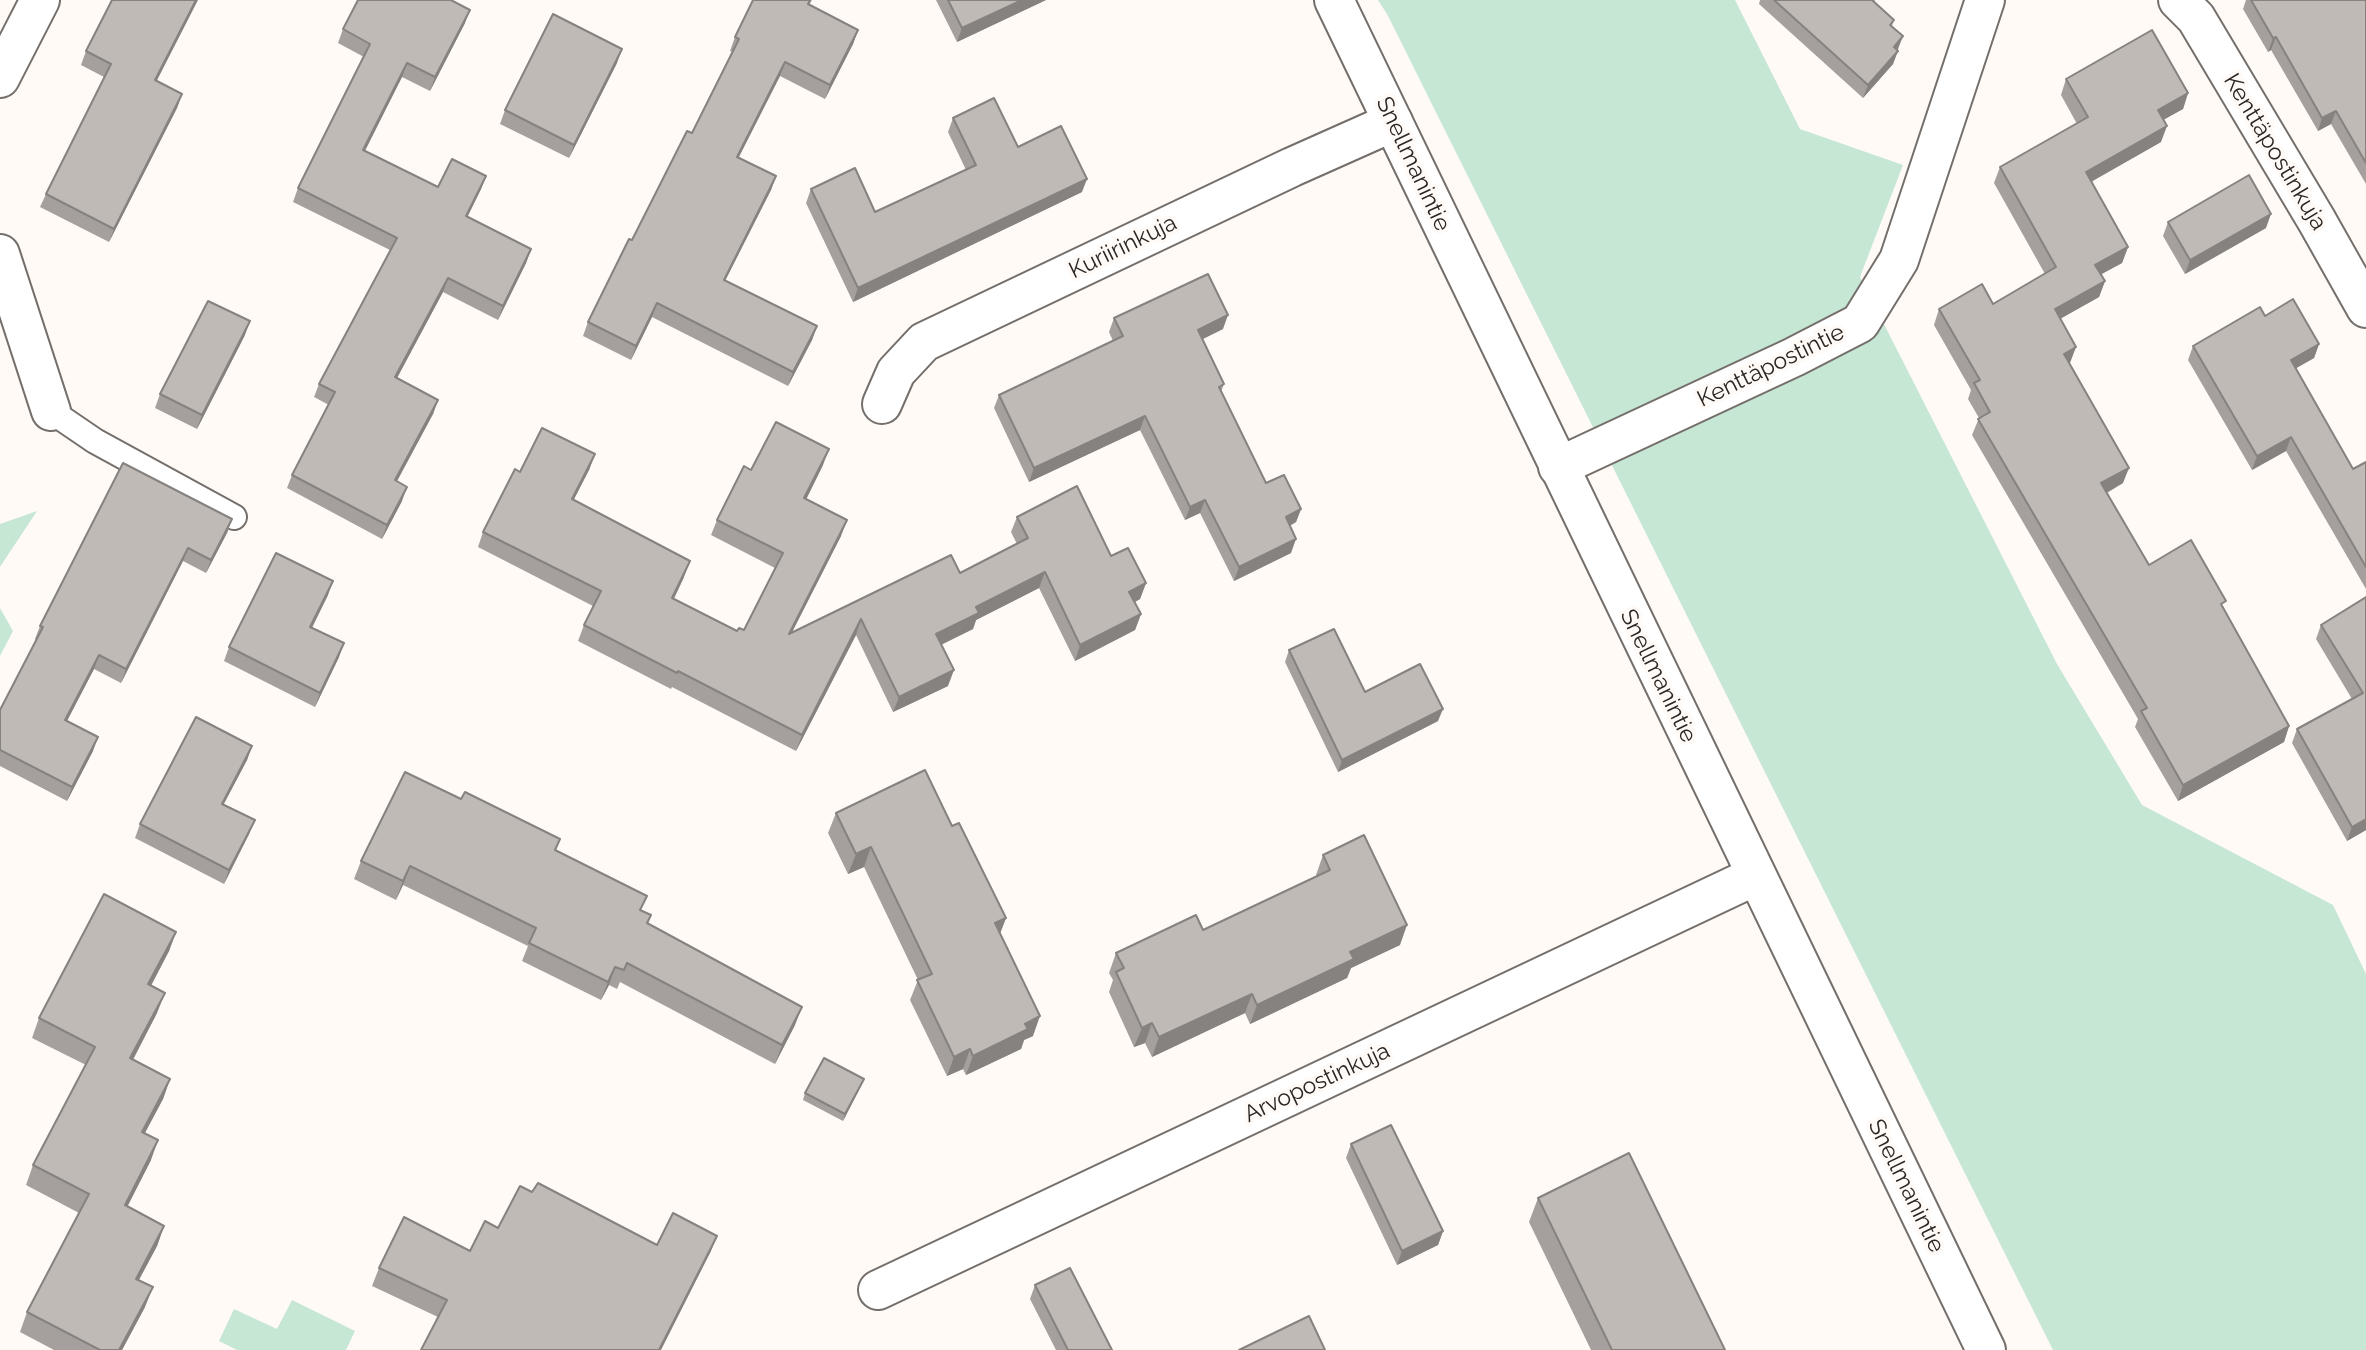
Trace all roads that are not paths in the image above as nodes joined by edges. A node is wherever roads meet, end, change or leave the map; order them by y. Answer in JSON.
{"nodes":[{"id":1,"x":40,"y":0,"type":"edge"},
{"id":2,"x":1334,"y":0,"type":"edge"},
{"id":3,"x":1985,"y":0,"type":"edge"},
{"id":4,"x":2178,"y":0,"type":"edge"},
{"id":5,"x":0,"y":78,"type":"edge"},
{"id":6,"x":1393,"y":122,"type":"junction"},
{"id":7,"x":0,"y":254,"type":"edge"},
{"id":8,"x":2366,"y":308,"type":"edge"},
{"id":9,"x":882,"y":404,"type":"dead end"},
{"id":10,"x":51,"y":411,"type":"joint"},
{"id":11,"x":1558,"y":467,"type":"junction"},
{"id":12,"x":234,"y":517,"type":"edge"},
{"id":13,"x":1755,"y":876,"type":"junction"},
{"id":14,"x":878,"y":1290,"type":"dead end"},
{"id":15,"x":1986,"y":1350,"type":"edge"}],
"edges":[{"from":1,"to":5,"type":"street"},
{"from":2,"to":6,"type":"street","name":"Snellmanintie"},
{"from":3,"to":11,"type":"street","name":"Kenttäpostintie"},
{"from":4,"to":8,"type":"street","name":"Kenttäpostinkuja"},
{"from":6,"to":9,"type":"street","name":"Kuriirinkuja"},
{"from":6,"to":11,"type":"street","name":"Snellmanintie"},
{"from":7,"to":10,"type":"street"},
{"from":10,"to":12,"type":"lane"},
{"from":11,"to":13,"type":"street","name":"Snellmanintie"},
{"from":13,"to":14,"type":"street","name":"Arvopostinkuja"},
{"from":13,"to":15,"type":"street","name":"Snellmanintie"}]}
